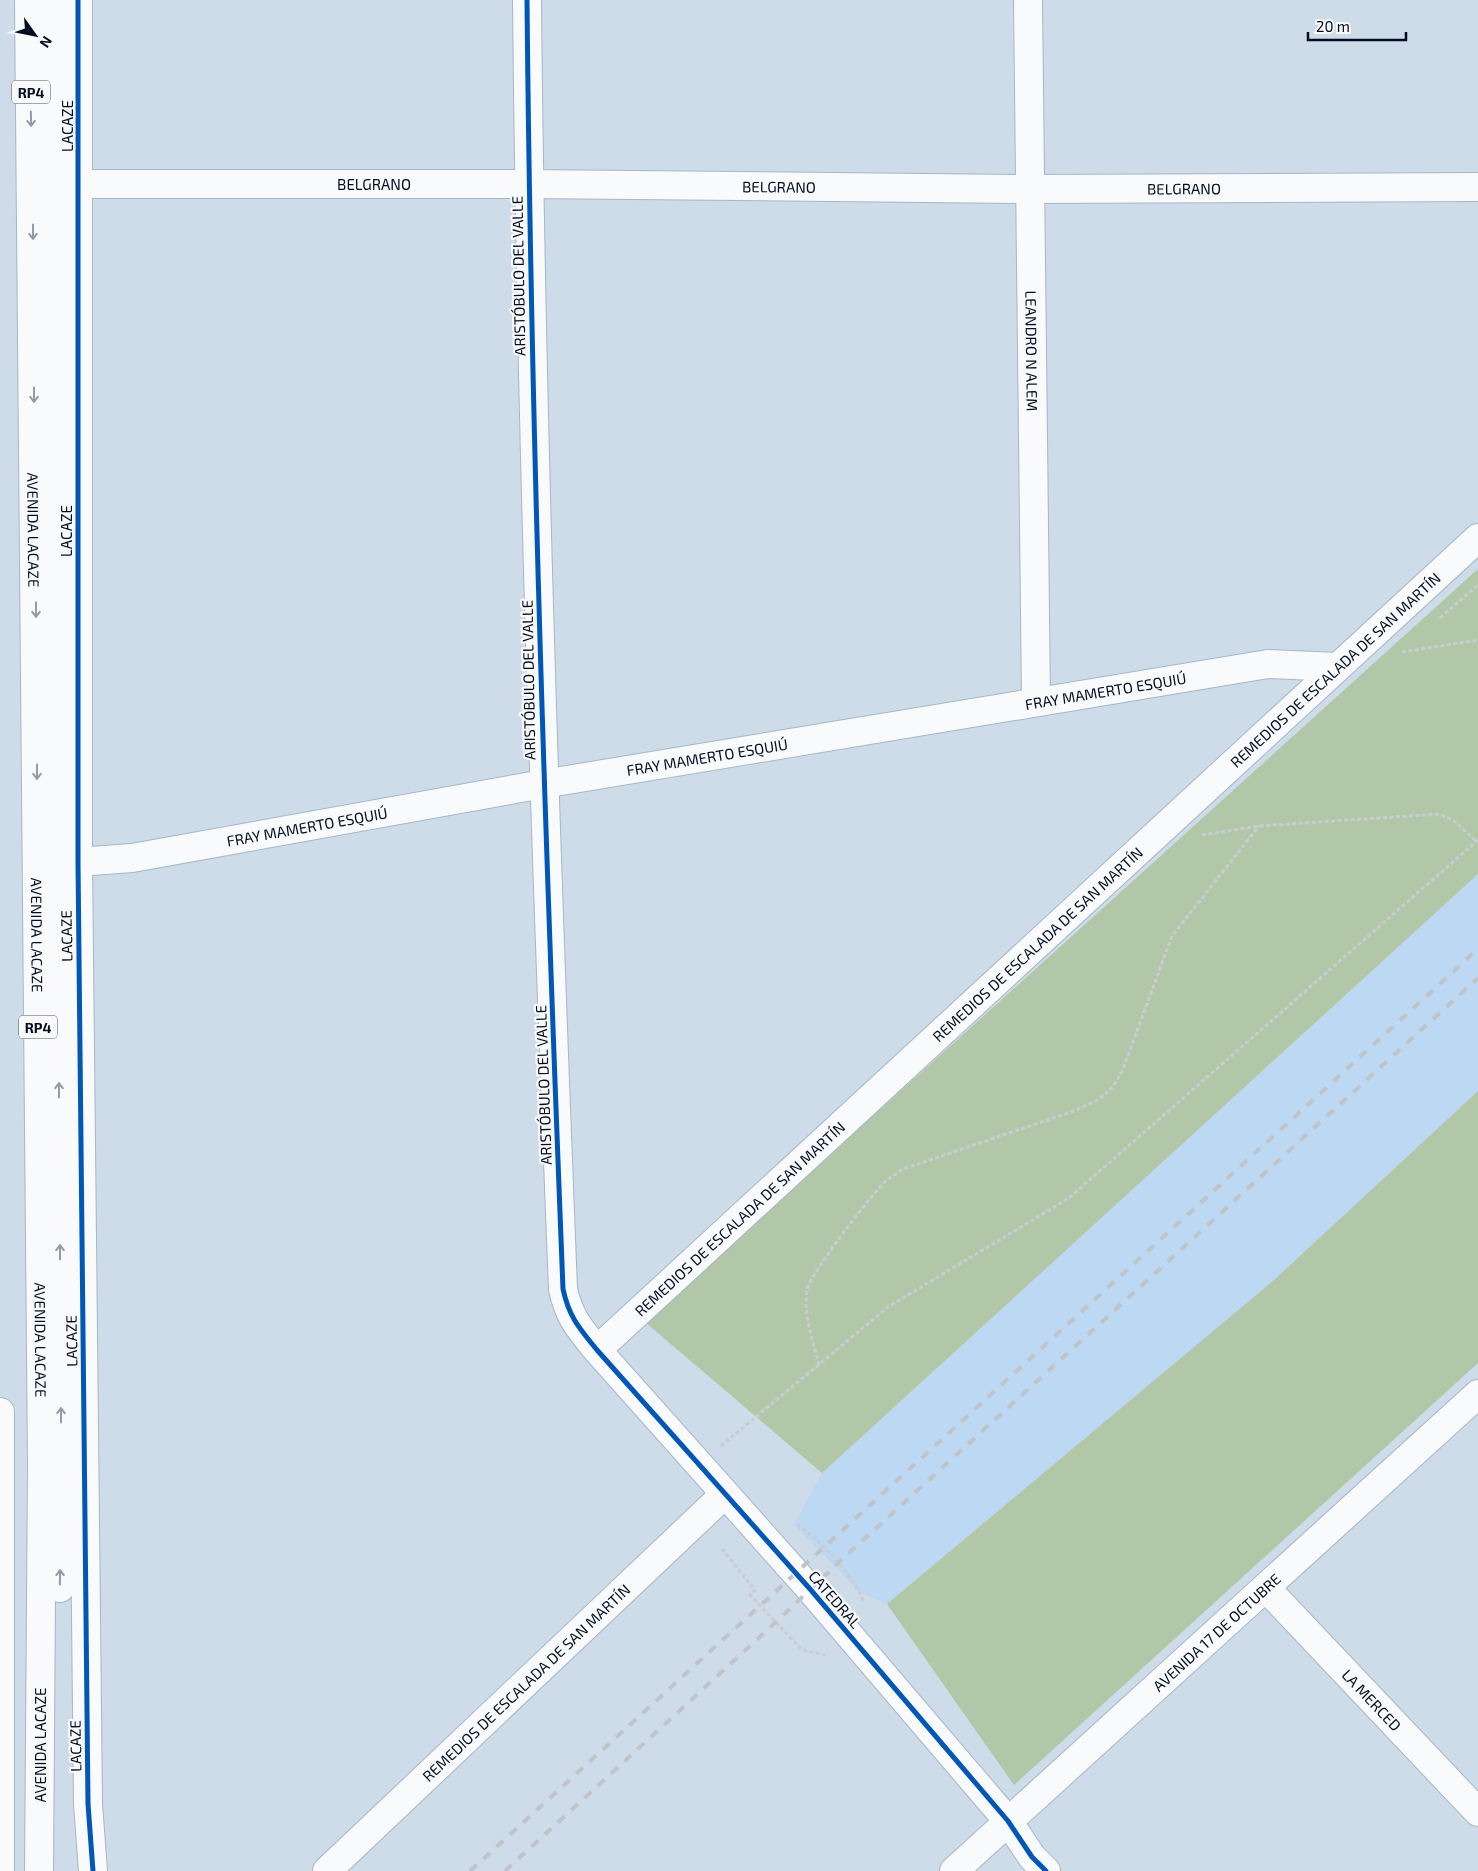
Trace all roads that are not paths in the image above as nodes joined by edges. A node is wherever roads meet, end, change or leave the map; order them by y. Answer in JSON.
{"nodes":[{"id":1,"x":29,"y":0,"type":"edge"},
{"id":2,"x":54,"y":0,"type":"edge"},
{"id":3,"x":78,"y":0,"type":"edge"},
{"id":4,"x":527,"y":0,"type":"edge"},
{"id":5,"x":1028,"y":0,"type":"edge"},
{"id":6,"x":56,"y":184,"type":"junction"},
{"id":7,"x":528,"y":184,"type":"junction"},
{"id":8,"x":1478,"y":187,"type":"edge"},
{"id":9,"x":1030,"y":189,"type":"junction"},
{"id":10,"x":1478,"y":538,"type":"edge"},
{"id":11,"x":1337,"y":667,"type":"junction"},
{"id":12,"x":1036,"y":701,"type":"junction"},
{"id":13,"x":543,"y":784,"type":"junction"},
{"id":14,"x":78,"y":862,"type":"junction"},
{"id":15,"x":597,"y":1350,"type":"junction"},
{"id":16,"x":1478,"y":1394,"type":"edge"},
{"id":17,"x":0,"y":1412,"type":"edge"},
{"id":18,"x":0,"y":1454,"type":"edge"},
{"id":19,"x":725,"y":1494,"type":"junction"},
{"id":20,"x":1266,"y":1588,"type":"junction"},
{"id":21,"x":1478,"y":1812,"type":"edge"},
{"id":22,"x":1008,"y":1821,"type":"junction"},
{"id":23,"x":0,"y":1834,"type":"edge"},
{"id":24,"x":0,"y":1870,"type":"edge"},
{"id":25,"x":39,"y":1871,"type":"edge"},
{"id":26,"x":57,"y":1871,"type":"edge"},
{"id":27,"x":93,"y":1871,"type":"edge"},
{"id":28,"x":327,"y":1871,"type":"edge"},
{"id":29,"x":954,"y":1871,"type":"edge"},
{"id":30,"x":1046,"y":1871,"type":"edge"}],
"edges":[{"from":1,"to":6,"type":"street","name":"AVENIDA LACAZE","number":"RP4","one_way":true},
{"from":2,"to":6,"type":"street","name":"AVENIDA LACAZE","number":"RP4"},
{"from":3,"to":6,"type":"street","name":"LACAZE"},
{"from":4,"to":7,"type":"street","name":"ARISTÓBULO DEL VALLE"},
{"from":5,"to":9,"type":"street","name":"LEANDRO N ALEM"},
{"from":6,"to":7,"type":"street","name":"BELGRANO"},
{"from":6,"to":14,"type":"street","name":"LACAZE"},
{"from":6,"to":25,"type":"street","name":"AVENIDA LACAZE","number":"RP4","one_way":true},
{"from":26,"to":6,"type":"street","name":"AVENIDA LACAZE","number":"RP4","one_way":true},
{"from":7,"to":9,"type":"street","name":"BELGRANO"},
{"from":7,"to":13,"type":"street","name":"ARISTÓBULO DEL VALLE"},
{"from":8,"to":9,"type":"street","name":"BELGRANO"},
{"from":9,"to":12,"type":"street","name":"LEANDRO N ALEM"},
{"from":10,"to":11,"type":"street","name":"REMEDIOS DE ESCALADA DE SAN MARTÍN"},
{"from":11,"to":12,"type":"street","name":"FRAY MAMERTO ESQUIÚ"},
{"from":11,"to":15,"type":"street","name":"REMEDIOS DE ESCALADA DE SAN MARTÍN"},
{"from":12,"to":13,"type":"street","name":"FRAY MAMERTO ESQUIÚ"},
{"from":13,"to":14,"type":"street","name":"FRAY MAMERTO ESQUIÚ"},
{"from":13,"to":15,"type":"street","name":"ARISTÓBULO DEL VALLE"},
{"from":14,"to":27,"type":"street","name":"LACAZE"},
{"from":15,"to":19,"type":"street","name":"CATEDRAL"},
{"from":16,"to":20,"type":"street","name":"AVENIDA 17 DE OCTUBRE"},
{"from":17,"to":18,"type":"street"},
{"from":18,"to":23,"type":"street"},
{"from":19,"to":22,"type":"street","name":"CATEDRAL"},
{"from":19,"to":28,"type":"street","name":"REMEDIOS DE ESCALADA DE SAN MARTÍN"},
{"from":20,"to":21,"type":"street","name":"LA MERCED"},
{"from":20,"to":22,"type":"street","name":"AVENIDA 17 DE OCTUBRE"},
{"from":22,"to":29,"type":"street","name":"AVENIDA 17 DE OCTUBRE"},
{"from":22,"to":30,"type":"street","name":"CATEDRAL"},
{"from":23,"to":24,"type":"street"}]}
